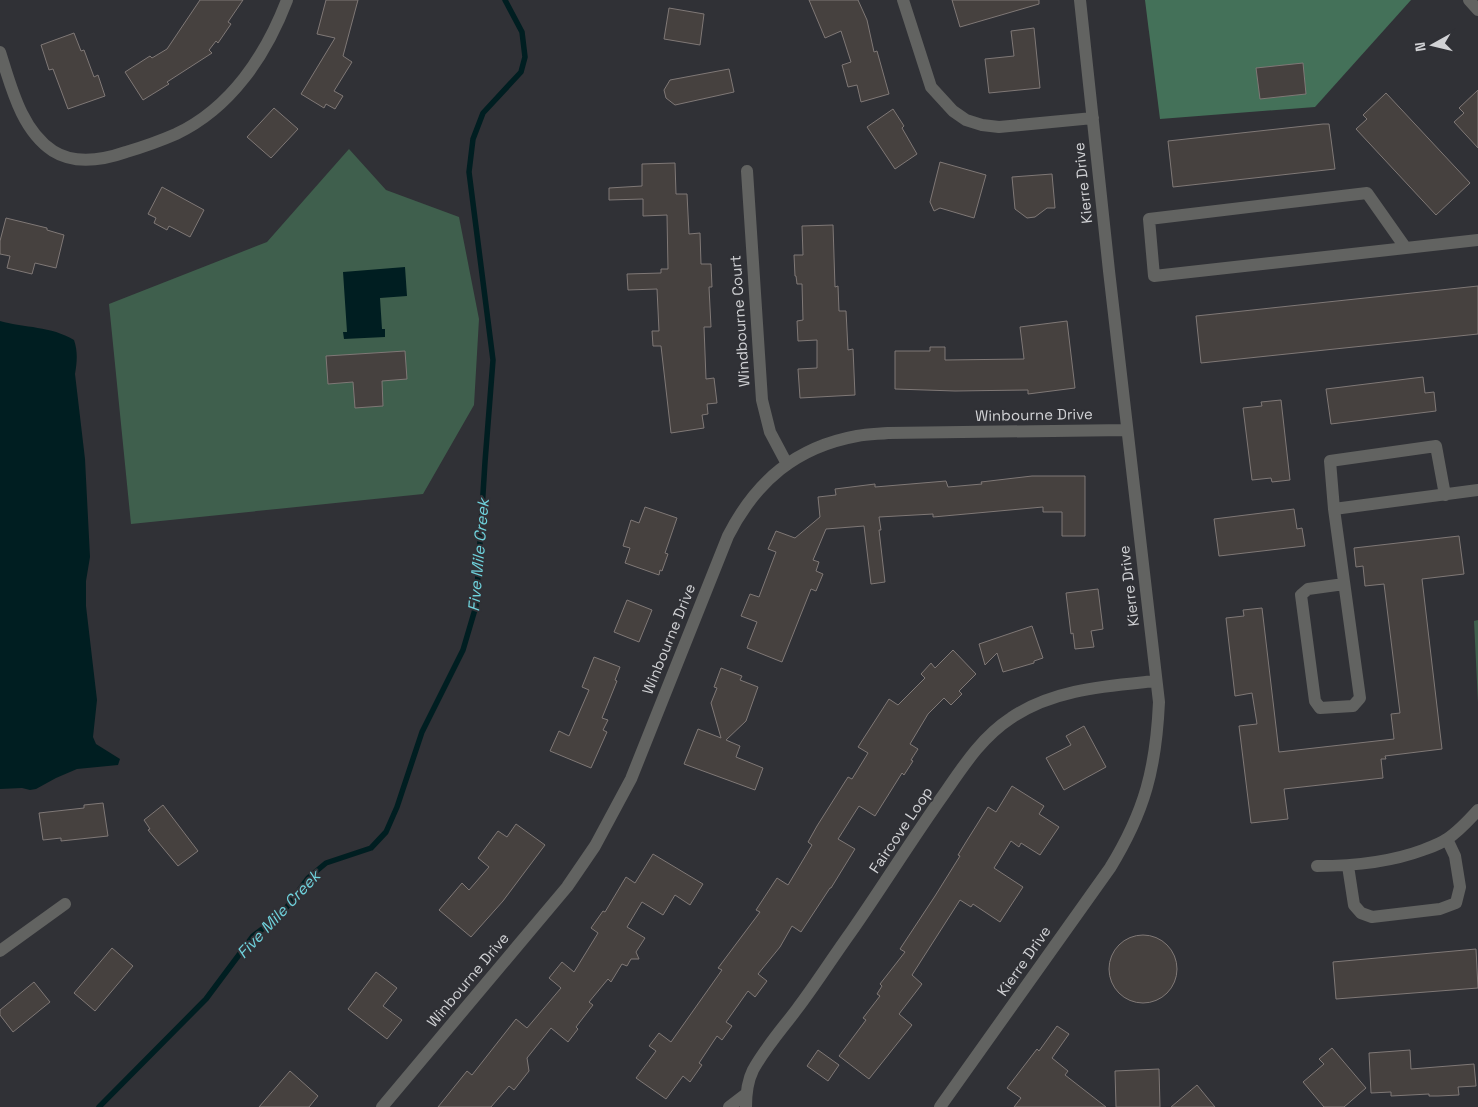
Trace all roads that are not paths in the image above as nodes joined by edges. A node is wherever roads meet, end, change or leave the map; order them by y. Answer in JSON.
{"nodes":[{"id":1,"x":287,"y":0,"type":"edge"},
{"id":2,"x":903,"y":0,"type":"edge"},
{"id":3,"x":1080,"y":0,"type":"edge"},
{"id":4,"x":1469,"y":0,"type":"edge"},
{"id":5,"x":1478,"y":10,"type":"edge"},
{"id":6,"x":0,"y":52,"type":"edge"},
{"id":7,"x":1093,"y":118,"type":"junction"},
{"id":8,"x":747,"y":171,"type":"dead end"},
{"id":9,"x":1478,"y":240,"type":"edge"},
{"id":10,"x":1405,"y":247,"type":"junction"},
{"id":11,"x":1127,"y":430,"type":"junction"},
{"id":12,"x":787,"y":464,"type":"junction"},
{"id":13,"x":1478,"y":490,"type":"edge"},
{"id":14,"x":1445,"y":495,"type":"junction"},
{"id":15,"x":1334,"y":508,"type":"junction"},
{"id":16,"x":1344,"y":584,"type":"junction"},
{"id":17,"x":1156,"y":681,"type":"junction"},
{"id":18,"x":1478,"y":810,"type":"edge"},
{"id":19,"x":1448,"y":839,"type":"junction"},
{"id":20,"x":1317,"y":866,"type":"dead end"},
{"id":21,"x":1348,"y":866,"type":"junction"},
{"id":22,"x":65,"y":904,"type":"dead end"},
{"id":23,"x":0,"y":952,"type":"edge"},
{"id":24,"x":746,"y":1100,"type":"edge"},
{"id":25,"x":945,"y":1105,"type":"edge"},
{"id":26,"x":382,"y":1107,"type":"edge"},
{"id":27,"x":729,"y":1107,"type":"edge"}],
"edges":[{"from":1,"to":6,"type":"street"},
{"from":2,"to":7,"type":"street"},
{"from":3,"to":7,"type":"street","name":"Kierre Drive"},
{"from":4,"to":5,"type":"street"},
{"from":7,"to":11,"type":"street","name":"Kierre Drive"},
{"from":8,"to":12,"type":"street","name":"Windbourne Court"},
{"from":9,"to":10,"type":"street"},
{"from":10,"to":10,"type":"street"},
{"from":11,"to":12,"type":"street","name":"Winbourne Drive"},
{"from":11,"to":17,"type":"street","name":"Kierre Drive"},
{"from":12,"to":26,"type":"street","name":"Winbourne Drive"},
{"from":13,"to":14,"type":"street"},
{"from":14,"to":15,"type":"street"},
{"from":14,"to":15,"type":"street"},
{"from":15,"to":16,"type":"street"},
{"from":16,"to":16,"type":"street"},
{"from":17,"to":24,"type":"street","name":"Faircove Loop"},
{"from":17,"to":25,"type":"street","name":"Kierre Drive"},
{"from":18,"to":19,"type":"street"},
{"from":19,"to":21,"type":"street"},
{"from":19,"to":21,"type":"street"},
{"from":20,"to":21,"type":"street"},
{"from":22,"to":23,"type":"street"},
{"from":24,"to":27,"type":"street","name":"Faircove Loop"}]}
